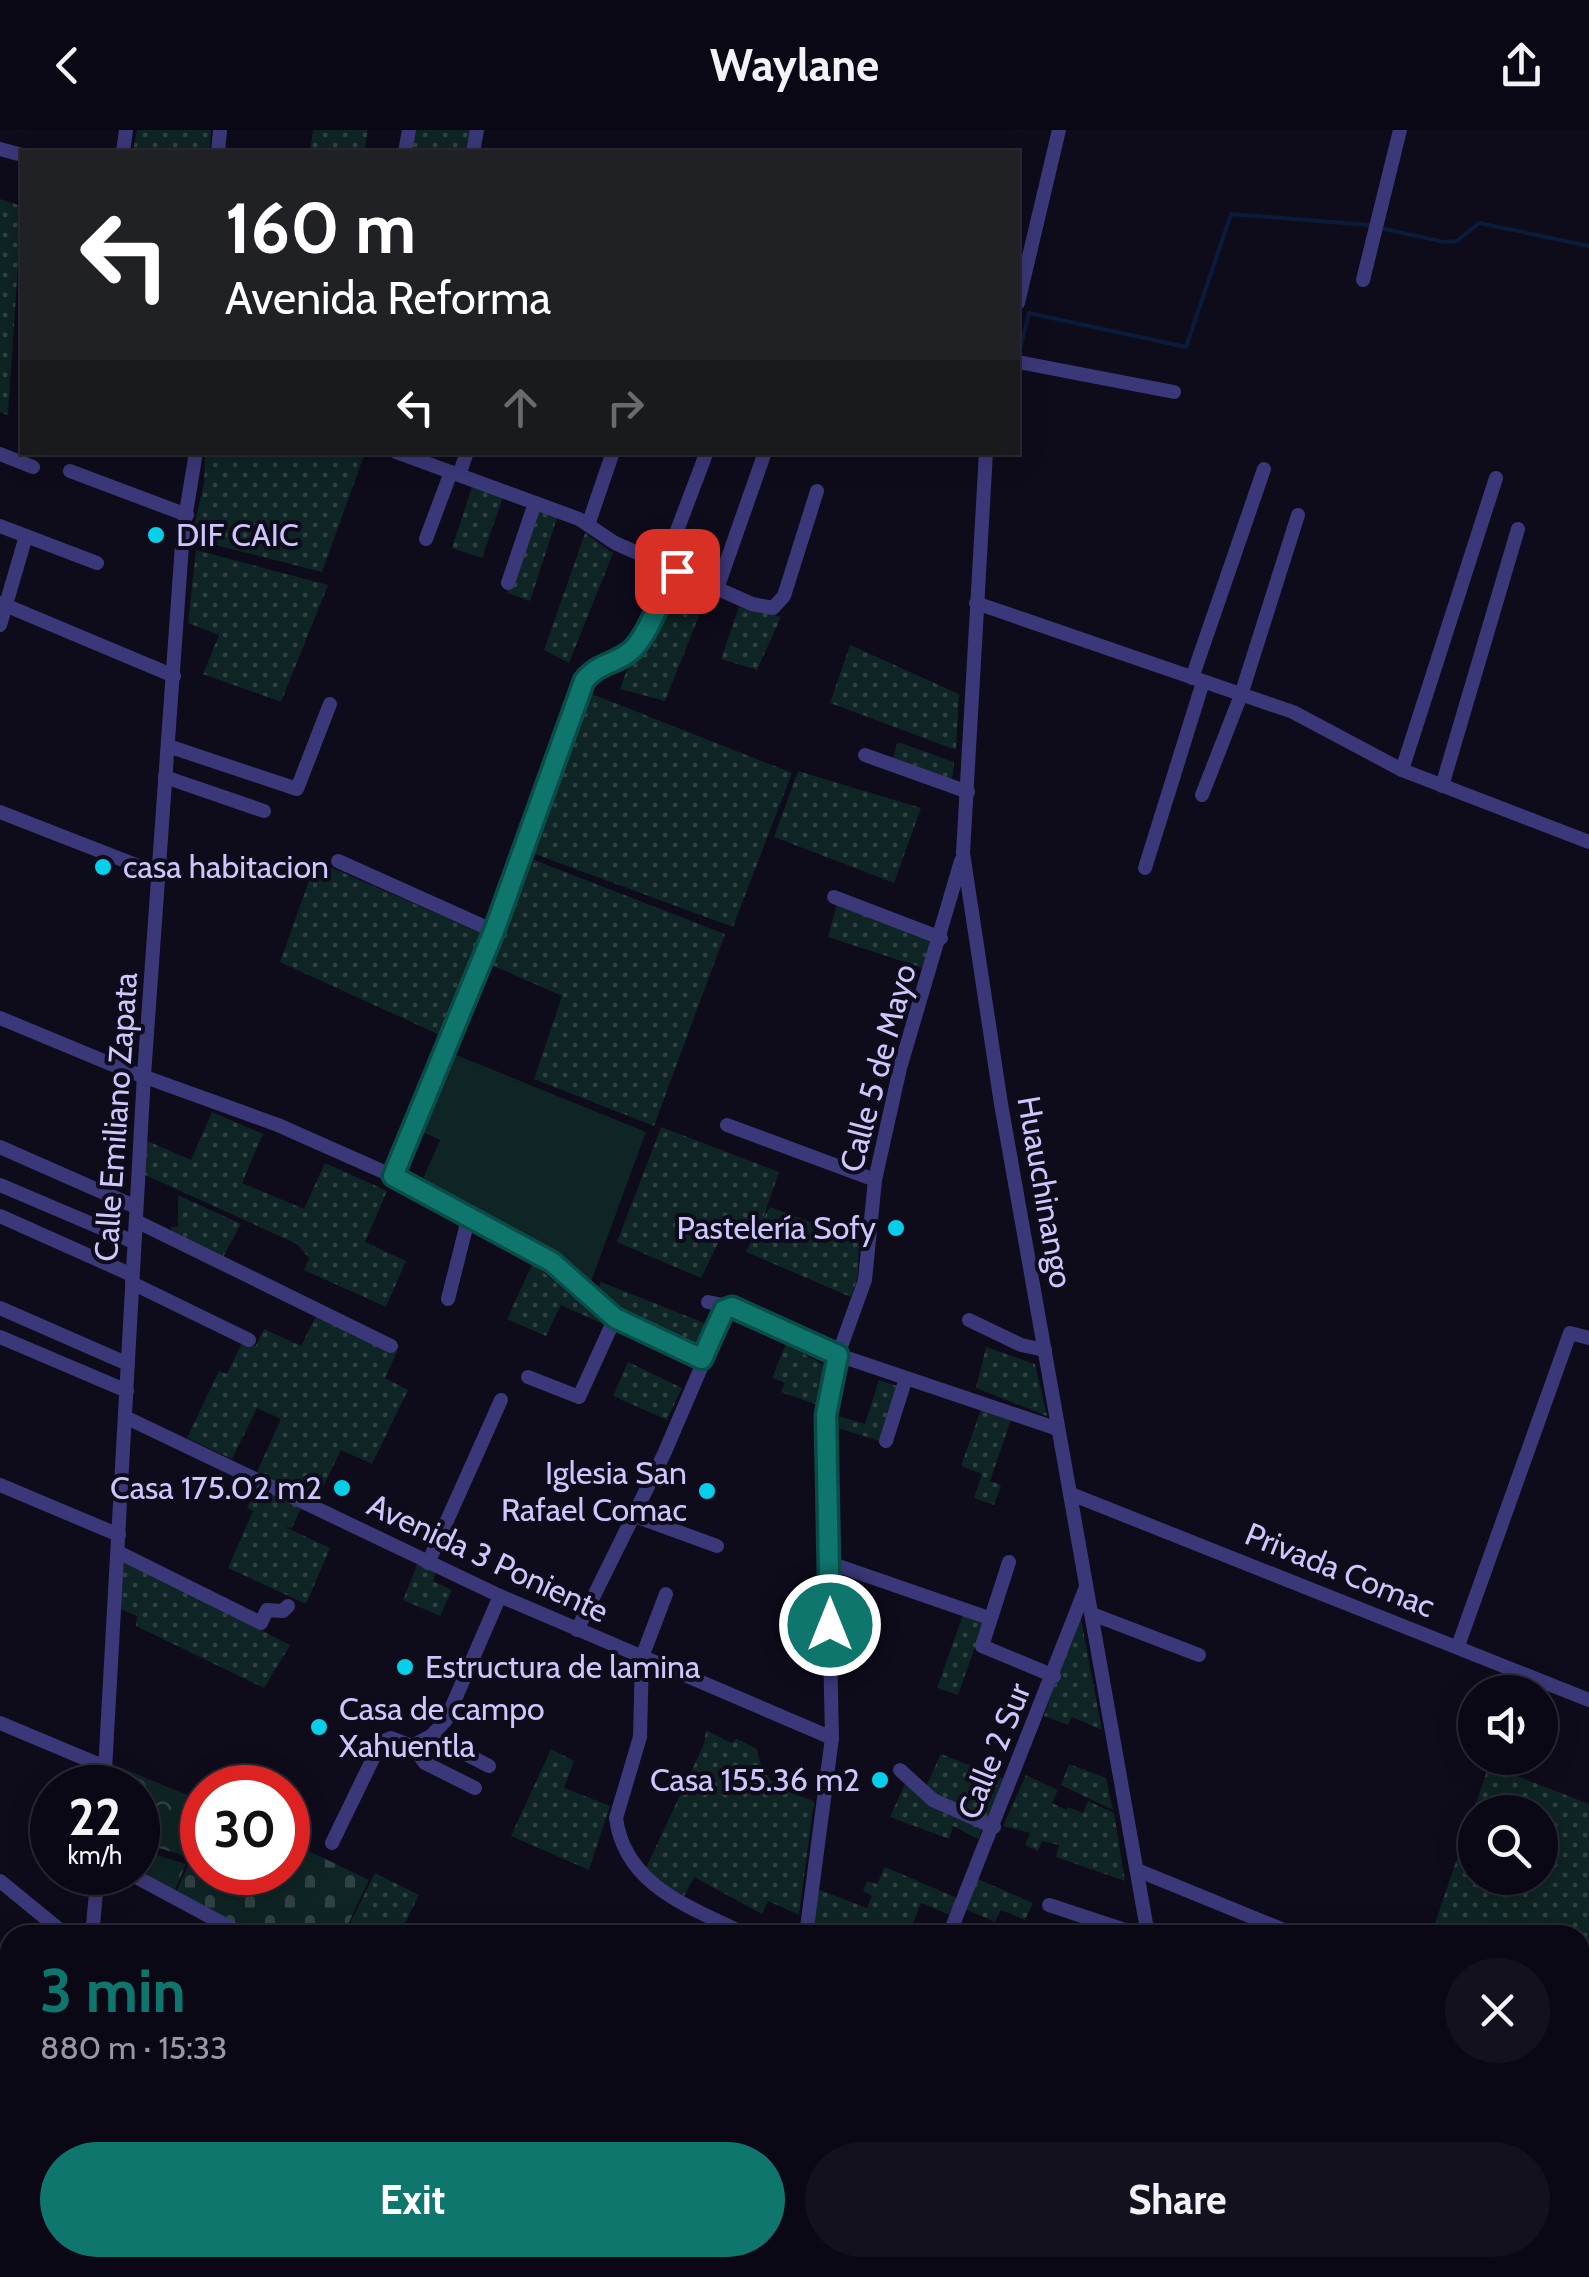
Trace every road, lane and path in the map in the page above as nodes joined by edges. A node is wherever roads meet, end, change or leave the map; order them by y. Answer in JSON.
{"nodes":[{"id":1,"x":1059,"y":130,"type":"edge"},
{"id":2,"x":1400,"y":130,"type":"edge"},
{"id":3,"x":1363,"y":280,"type":"dead end"},
{"id":4,"x":1020,"y":295,"type":"edge"},
{"id":5,"x":1020,"y":362,"type":"edge"},
{"id":6,"x":1174,"y":392,"type":"dead end"},
{"id":7,"x":0,"y":454,"type":"edge"},
{"id":8,"x":196,"y":455,"type":"edge"},
{"id":9,"x":404,"y":455,"type":"edge"},
{"id":10,"x":465,"y":455,"type":"edge"},
{"id":11,"x":613,"y":455,"type":"edge"},
{"id":12,"x":706,"y":455,"type":"edge"},
{"id":13,"x":764,"y":455,"type":"edge"},
{"id":14,"x":986,"y":455,"type":"edge"},
{"id":15,"x":33,"y":467,"type":"dead end"},
{"id":16,"x":1264,"y":469,"type":"dead end"},
{"id":17,"x":70,"y":471,"type":"dead end"},
{"id":18,"x":455,"y":474,"type":"junction"},
{"id":19,"x":1496,"y":478,"type":"dead end"},
{"id":20,"x":817,"y":491,"type":"dead end"},
{"id":21,"x":536,"y":503,"type":"junction"},
{"id":22,"x":1298,"y":514,"type":"dead end"},
{"id":23,"x":187,"y":515,"type":"junction"},
{"id":24,"x":588,"y":525,"type":"junction"},
{"id":25,"x":0,"y":526,"type":"edge"},
{"id":26,"x":1518,"y":529,"type":"dead end"},
{"id":27,"x":26,"y":536,"type":"junction"},
{"id":28,"x":426,"y":539,"type":"dead end"},
{"id":29,"x":96,"y":564,"type":"dead end"},
{"id":30,"x":671,"y":568,"type":"junction"},
{"id":31,"x":508,"y":583,"type":"dead end"},
{"id":32,"x":717,"y":589,"type":"junction"},
{"id":33,"x":976,"y":602,"type":"junction"},
{"id":34,"x":3,"y":604,"type":"edge"},
{"id":35,"x":0,"y":624,"type":"edge"},
{"id":36,"x":174,"y":676,"type":"junction"},
{"id":37,"x":1198,"y":680,"type":"junction"},
{"id":38,"x":1241,"y":696,"type":"junction"},
{"id":39,"x":330,"y":704,"type":"dead end"},
{"id":40,"x":168,"y":746,"type":"junction"},
{"id":41,"x":865,"y":755,"type":"dead end"},
{"id":42,"x":1402,"y":770,"type":"junction"},
{"id":43,"x":165,"y":777,"type":"junction"},
{"id":44,"x":1442,"y":786,"type":"junction"},
{"id":45,"x":968,"y":792,"type":"junction"},
{"id":46,"x":1202,"y":795,"type":"dead end"},
{"id":47,"x":264,"y":811,"type":"dead end"},
{"id":48,"x":0,"y":812,"type":"edge"},
{"id":49,"x":1589,"y":842,"type":"edge"},
{"id":50,"x":962,"y":853,"type":"junction"},
{"id":51,"x":338,"y":861,"type":"dead end"},
{"id":52,"x":1145,"y":868,"type":"dead end"},
{"id":53,"x":159,"y":874,"type":"junction"},
{"id":54,"x":834,"y":897,"type":"dead end"},
{"id":55,"x":494,"y":931,"type":"junction"},
{"id":56,"x":942,"y":938,"type":"junction"},
{"id":57,"x":0,"y":1018,"type":"edge"},
{"id":58,"x":144,"y":1075,"type":"junction"},
{"id":59,"x":728,"y":1124,"type":"dead end"},
{"id":60,"x":0,"y":1147,"type":"edge"},
{"id":61,"x":393,"y":1176,"type":"junction"},
{"id":62,"x":875,"y":1180,"type":"junction"},
{"id":63,"x":0,"y":1185,"type":"edge"},
{"id":64,"x":136,"y":1214,"type":"junction"},
{"id":65,"x":0,"y":1216,"type":"edge"},
{"id":66,"x":468,"y":1216,"type":"junction"},
{"id":67,"x":134,"y":1242,"type":"junction"},
{"id":68,"x":132,"y":1279,"type":"junction"},
{"id":69,"x":448,"y":1299,"type":"dead end"},
{"id":70,"x":708,"y":1302,"type":"dead end"},
{"id":71,"x":727,"y":1307,"type":"junction"},
{"id":72,"x":0,"y":1308,"type":"edge"},
{"id":73,"x":615,"y":1318,"type":"junction"},
{"id":74,"x":969,"y":1320,"type":"dead end"},
{"id":75,"x":0,"y":1337,"type":"edge"},
{"id":76,"x":1589,"y":1338,"type":"edge"},
{"id":77,"x":249,"y":1340,"type":"dead end"},
{"id":78,"x":390,"y":1346,"type":"dead end"},
{"id":79,"x":1044,"y":1350,"type":"junction"},
{"id":80,"x":838,"y":1355,"type":"junction"},
{"id":81,"x":702,"y":1359,"type":"junction"},
{"id":82,"x":128,"y":1364,"type":"junction"},
{"id":83,"x":528,"y":1377,"type":"dead end"},
{"id":84,"x":906,"y":1378,"type":"junction"},
{"id":85,"x":127,"y":1390,"type":"junction"},
{"id":86,"x":501,"y":1400,"type":"dead end"},
{"id":87,"x":125,"y":1417,"type":"junction"},
{"id":88,"x":1058,"y":1429,"type":"junction"},
{"id":89,"x":886,"y":1441,"type":"dead end"},
{"id":90,"x":0,"y":1486,"type":"edge"},
{"id":91,"x":1070,"y":1494,"type":"junction"},
{"id":92,"x":632,"y":1515,"type":"junction"},
{"id":93,"x":119,"y":1535,"type":"junction"},
{"id":94,"x":717,"y":1546,"type":"dead end"},
{"id":95,"x":118,"y":1552,"type":"junction"},
{"id":96,"x":1009,"y":1562,"type":"dead end"},
{"id":97,"x":428,"y":1563,"type":"junction"},
{"id":98,"x":830,"y":1563,"type":"junction"},
{"id":99,"x":1087,"y":1585,"type":"junction"},
{"id":100,"x":666,"y":1594,"type":"dead end"},
{"id":101,"x":500,"y":1596,"type":"junction"},
{"id":102,"x":288,"y":1606,"type":"dead end"},
{"id":103,"x":1092,"y":1614,"type":"junction"},
{"id":104,"x":988,"y":1618,"type":"junction"},
{"id":105,"x":577,"y":1630,"type":"junction"},
{"id":106,"x":1458,"y":1646,"type":"junction"},
{"id":107,"x":1200,"y":1655,"type":"dead end"},
{"id":108,"x":642,"y":1657,"type":"junction"},
{"id":109,"x":1054,"y":1676,"type":"junction"},
{"id":110,"x":1589,"y":1700,"type":"edge"},
{"id":111,"x":0,"y":1723,"type":"edge"},
{"id":112,"x":432,"y":1736,"type":"junction"},
{"id":113,"x":832,"y":1738,"type":"junction"},
{"id":114,"x":412,"y":1746,"type":"junction"},
{"id":115,"x":98,"y":1765,"type":"edge"},
{"id":116,"x":105,"y":1765,"type":"edge"},
{"id":117,"x":488,"y":1766,"type":"dead end"},
{"id":118,"x":900,"y":1770,"type":"dead end"},
{"id":119,"x":475,"y":1788,"type":"dead end"},
{"id":120,"x":994,"y":1827,"type":"junction"},
{"id":121,"x":332,"y":1844,"type":"dead end"},
{"id":122,"x":1138,"y":1870,"type":"junction"},
{"id":123,"x":0,"y":1881,"type":"edge"},
{"id":124,"x":160,"y":1890,"type":"edge"},
{"id":125,"x":96,"y":1895,"type":"edge"},
{"id":126,"x":1049,"y":1905,"type":"dead end"},
{"id":127,"x":54,"y":1925,"type":"edge"},
{"id":128,"x":93,"y":1925,"type":"edge"},
{"id":129,"x":225,"y":1925,"type":"edge"},
{"id":130,"x":727,"y":1925,"type":"edge"},
{"id":131,"x":807,"y":1925,"type":"edge"},
{"id":132,"x":954,"y":1925,"type":"edge"},
{"id":133,"x":1110,"y":1925,"type":"edge"},
{"id":134,"x":1146,"y":1925,"type":"edge"},
{"id":135,"x":1272,"y":1925,"type":"edge"}],
"edges":[{"from":1,"to":4,"type":"street"},
{"from":2,"to":3,"type":"street"},
{"from":5,"to":6,"type":"street"},
{"from":7,"to":15,"type":"street"},
{"from":8,"to":23,"type":"street","name":"Calle Emiliano Zapata"},
{"from":9,"to":18,"type":"street"},
{"from":10,"to":18,"type":"street"},
{"from":11,"to":24,"type":"street"},
{"from":12,"to":30,"type":"street"},
{"from":13,"to":32,"type":"street"},
{"from":14,"to":33,"type":"street","name":"Huauchinango"},
{"from":16,"to":37,"type":"street"},
{"from":17,"to":23,"type":"street"},
{"from":18,"to":21,"type":"street"},
{"from":18,"to":28,"type":"street"},
{"from":19,"to":42,"type":"street"},
{"from":20,"to":32,"type":"street"},
{"from":21,"to":24,"type":"street"},
{"from":21,"to":31,"type":"street"},
{"from":22,"to":38,"type":"street"},
{"from":23,"to":36,"type":"street","name":"Calle Emiliano Zapata"},
{"from":24,"to":30,"type":"street"},
{"from":25,"to":27,"type":"street"},
{"from":26,"to":44,"type":"street"},
{"from":27,"to":29,"type":"street"},
{"from":27,"to":34,"type":"street"},
{"from":30,"to":32,"type":"street"},
{"from":30,"to":55,"type":"street"},
{"from":33,"to":37,"type":"street"},
{"from":33,"to":45,"type":"street","name":"Huauchinango"},
{"from":34,"to":35,"type":"street"},
{"from":34,"to":36,"type":"street"},
{"from":36,"to":40,"type":"street","name":"Calle Emiliano Zapata"},
{"from":37,"to":38,"type":"street"},
{"from":37,"to":52,"type":"street"},
{"from":38,"to":42,"type":"street"},
{"from":38,"to":46,"type":"street"},
{"from":39,"to":40,"type":"street"},
{"from":40,"to":43,"type":"street","name":"Calle Emiliano Zapata"},
{"from":41,"to":45,"type":"street"},
{"from":42,"to":44,"type":"street"},
{"from":43,"to":47,"type":"street"},
{"from":43,"to":53,"type":"street","name":"Calle Emiliano Zapata"},
{"from":44,"to":49,"type":"street"},
{"from":45,"to":50,"type":"street","name":"Huauchinango"},
{"from":48,"to":53,"type":"street"},
{"from":50,"to":56,"type":"street","name":"Calle 5 de Mayo"},
{"from":50,"to":79,"type":"street","name":"Huauchinango"},
{"from":51,"to":55,"type":"street"},
{"from":53,"to":58,"type":"street","name":"Calle Emiliano Zapata"},
{"from":54,"to":56,"type":"street"},
{"from":55,"to":61,"type":"street"},
{"from":56,"to":62,"type":"street","name":"Calle 5 de Mayo"},
{"from":57,"to":58,"type":"street"},
{"from":58,"to":61,"type":"street"},
{"from":58,"to":64,"type":"street","name":"Calle Emiliano Zapata"},
{"from":59,"to":62,"type":"street"},
{"from":60,"to":64,"type":"street"},
{"from":61,"to":66,"type":"street"},
{"from":62,"to":80,"type":"street","name":"Calle 5 de Mayo"},
{"from":63,"to":67,"type":"street"},
{"from":64,"to":67,"type":"street","name":"Calle Emiliano Zapata"},
{"from":64,"to":78,"type":"street"},
{"from":65,"to":68,"type":"street"},
{"from":66,"to":69,"type":"street"},
{"from":66,"to":73,"type":"street"},
{"from":67,"to":68,"type":"street","name":"Calle Emiliano Zapata"},
{"from":68,"to":77,"type":"street"},
{"from":68,"to":82,"type":"street","name":"Calle Emiliano Zapata"},
{"from":70,"to":71,"type":"street"},
{"from":71,"to":80,"type":"street"},
{"from":71,"to":81,"type":"street"},
{"from":72,"to":82,"type":"street"},
{"from":73,"to":81,"type":"street"},
{"from":73,"to":83,"type":"street"},
{"from":74,"to":79,"type":"street"},
{"from":75,"to":85,"type":"street"},
{"from":76,"to":106,"type":"street"},
{"from":79,"to":88,"type":"street","name":"Huauchinango"},
{"from":80,"to":84,"type":"street"},
{"from":80,"to":98,"type":"street","name":"Calle 5 de Mayo"},
{"from":81,"to":92,"type":"street"},
{"from":82,"to":85,"type":"street","name":"Calle Emiliano Zapata"},
{"from":84,"to":88,"type":"street"},
{"from":84,"to":89,"type":"street"},
{"from":85,"to":87,"type":"street","name":"Calle Emiliano Zapata"},
{"from":86,"to":97,"type":"street"},
{"from":87,"to":93,"type":"street","name":"Calle Emiliano Zapata"},
{"from":87,"to":97,"type":"street","name":"Avenida 3 Poniente"},
{"from":88,"to":91,"type":"street","name":"Huauchinango"},
{"from":90,"to":93,"type":"street"},
{"from":91,"to":99,"type":"street","name":"Huauchinango"},
{"from":91,"to":106,"type":"street","name":"Privada Comac"},
{"from":92,"to":94,"type":"street"},
{"from":92,"to":105,"type":"street"},
{"from":93,"to":95,"type":"street","name":"Calle Emiliano Zapata"},
{"from":95,"to":102,"type":"street"},
{"from":95,"to":116,"type":"street","name":"Calle Emiliano Zapata"},
{"from":96,"to":104,"type":"street"},
{"from":97,"to":101,"type":"street","name":"Avenida 3 Poniente"},
{"from":98,"to":104,"type":"street"},
{"from":98,"to":113,"type":"street","name":"Calle 5 de Mayo"},
{"from":99,"to":103,"type":"street","name":"Huauchinango"},
{"from":99,"to":109,"type":"street","name":"Calle 2 Sur"},
{"from":100,"to":108,"type":"street"},
{"from":101,"to":105,"type":"street","name":"Avenida 3 Poniente"},
{"from":101,"to":112,"type":"street"},
{"from":103,"to":107,"type":"street"},
{"from":103,"to":122,"type":"street","name":"Huauchinango"},
{"from":104,"to":109,"type":"street"},
{"from":105,"to":108,"type":"street","name":"Avenida 3 Poniente"},
{"from":106,"to":110,"type":"street","name":"Privada Comac"},
{"from":108,"to":113,"type":"street","name":"Avenida 3 Poniente"},
{"from":108,"to":130,"type":"street"},
{"from":109,"to":120,"type":"street","name":"Calle 2 Sur"},
{"from":111,"to":115,"type":"street"},
{"from":112,"to":114,"type":"street"},
{"from":112,"to":117,"type":"street"},
{"from":113,"to":131,"type":"street","name":"Calle 5 de Mayo"},
{"from":114,"to":119,"type":"street"},
{"from":114,"to":121,"type":"street"},
{"from":118,"to":120,"type":"street"},
{"from":120,"to":132,"type":"street","name":"Calle 2 Sur"},
{"from":122,"to":134,"type":"street","name":"Huauchinango"},
{"from":122,"to":135,"type":"street"},
{"from":123,"to":127,"type":"street"},
{"from":124,"to":129,"type":"street"},
{"from":125,"to":128,"type":"street"},
{"from":126,"to":133,"type":"street"}]}
